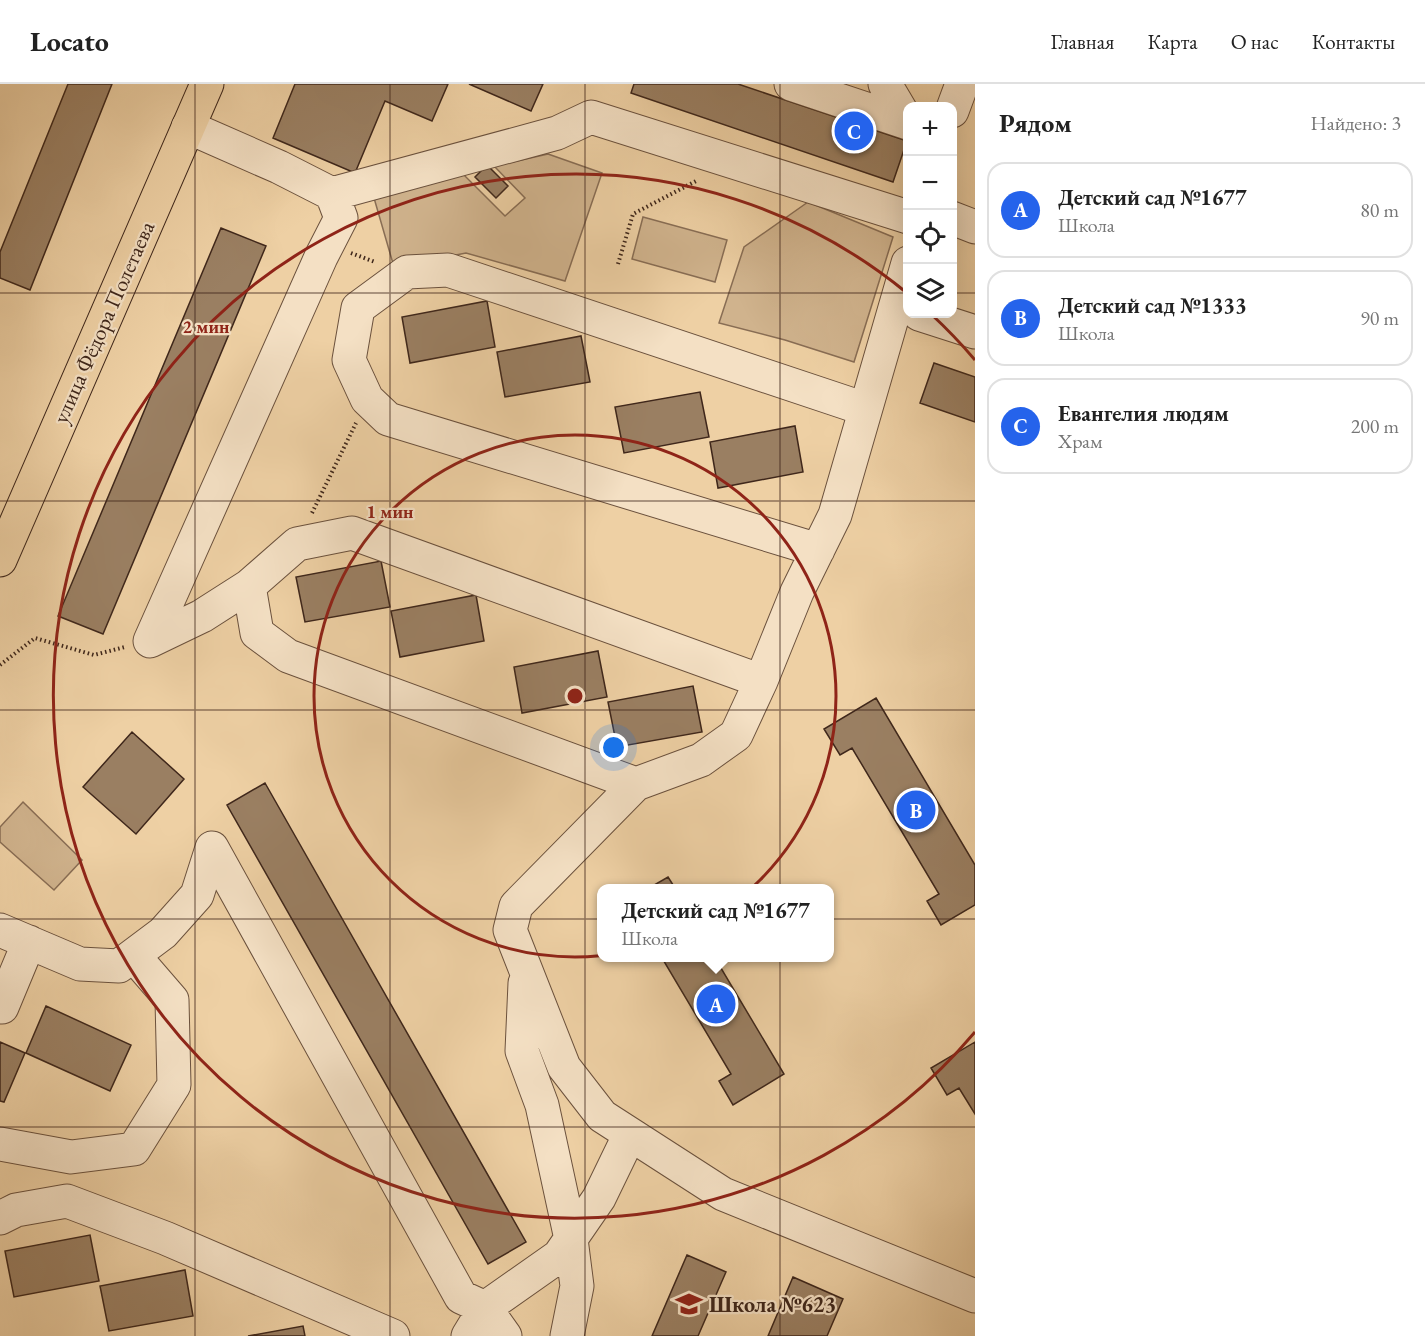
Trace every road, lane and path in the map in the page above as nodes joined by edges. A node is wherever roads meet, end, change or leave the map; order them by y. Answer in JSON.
{"nodes":[{"id":1,"x":207,"y":84,"type":"edge"},
{"id":2,"x":791,"y":84,"type":"edge"},
{"id":3,"x":885,"y":84,"type":"edge"},
{"id":4,"x":962,"y":84,"type":"edge"},
{"id":5,"x":955,"y":102,"type":"edge"},
{"id":6,"x":903,"y":115,"type":"edge"},
{"id":7,"x":903,"y":121,"type":"edge"},
{"id":8,"x":188,"y":128,"type":"junction"},
{"id":9,"x":734,"y":162,"type":"junction"},
{"id":10,"x":332,"y":194,"type":"junction"},
{"id":11,"x":903,"y":215,"type":"edge"},
{"id":12,"x":957,"y":220,"type":"edge"},
{"id":13,"x":975,"y":227,"type":"edge"},
{"id":14,"x":327,"y":245,"type":"junction"},
{"id":15,"x":618,"y":264,"type":"dead end"},
{"id":16,"x":407,"y":272,"type":"junction"},
{"id":17,"x":904,"y":318,"type":"edge"},
{"id":18,"x":932,"y":318,"type":"edge"},
{"id":19,"x":975,"y":332,"type":"edge"},
{"id":20,"x":367,"y":399,"type":"junction"},
{"id":21,"x":865,"y":409,"type":"junction"},
{"id":22,"x":297,"y":544,"type":"junction"},
{"id":23,"x":818,"y":550,"type":"junction"},
{"id":24,"x":0,"y":560,"type":"edge"},
{"id":25,"x":249,"y":586,"type":"junction"},
{"id":26,"x":150,"y":641,"type":"junction"},
{"id":27,"x":0,"y":665,"type":"edge"},
{"id":28,"x":761,"y":681,"type":"junction"},
{"id":29,"x":636,"y":784,"type":"junction"},
{"id":30,"x":15,"y":936,"type":"edge"},
{"id":31,"x":134,"y":956,"type":"junction"},
{"id":32,"x":526,"y":970,"type":"junction"},
{"id":33,"x":2,"y":1007,"type":"dead end"},
{"id":34,"x":630,"y":1134,"type":"junction"},
{"id":35,"x":0,"y":1144,"type":"edge"},
{"id":36,"x":0,"y":1218,"type":"edge"},
{"id":37,"x":571,"y":1239,"type":"junction"},
{"id":38,"x":975,"y":1296,"type":"edge"},
{"id":39,"x":485,"y":1308,"type":"junction"},
{"id":40,"x":393,"y":1336,"type":"edge"},
{"id":41,"x":468,"y":1336,"type":"edge"},
{"id":42,"x":505,"y":1336,"type":"edge"},
{"id":43,"x":567,"y":1336,"type":"edge"}],
"edges":[{"from":1,"to":8,"type":"main road","name":"улица Фёдора Полетаева"},
{"from":2,"to":7,"type":"lane"},
{"from":3,"to":6,"type":"lane"},
{"from":4,"to":5,"type":"lane"},
{"from":8,"to":10,"type":"lane"},
{"from":8,"to":24,"type":"main road","name":"улица Фёдора Полетаева"},
{"from":9,"to":10,"type":"lane"},
{"from":9,"to":11,"type":"lane"},
{"from":9,"to":15,"type":"path"},
{"from":10,"to":14,"type":"lane"},
{"from":12,"to":13,"type":"lane"},
{"from":14,"to":16,"type":"path"},
{"from":14,"to":26,"type":"lane"},
{"from":16,"to":20,"type":"lane"},
{"from":16,"to":21,"type":"lane"},
{"from":17,"to":21,"type":"lane"},
{"from":18,"to":19,"type":"lane"},
{"from":20,"to":22,"type":"path"},
{"from":20,"to":23,"type":"lane"},
{"from":21,"to":23,"type":"lane"},
{"from":22,"to":25,"type":"lane"},
{"from":22,"to":28,"type":"lane"},
{"from":23,"to":28,"type":"lane"},
{"from":25,"to":26,"type":"lane"},
{"from":25,"to":29,"type":"lane"},
{"from":26,"to":27,"type":"path"},
{"from":28,"to":29,"type":"lane"},
{"from":29,"to":32,"type":"lane"},
{"from":30,"to":31,"type":"lane"},
{"from":30,"to":33,"type":"lane"},
{"from":31,"to":35,"type":"lane"},
{"from":31,"to":39,"type":"lane"},
{"from":32,"to":34,"type":"lane"},
{"from":32,"to":37,"type":"lane"},
{"from":34,"to":37,"type":"lane"},
{"from":34,"to":38,"type":"lane"},
{"from":36,"to":40,"type":"lane"},
{"from":37,"to":39,"type":"lane"},
{"from":37,"to":43,"type":"lane"},
{"from":39,"to":41,"type":"lane"},
{"from":39,"to":42,"type":"lane"}]}
